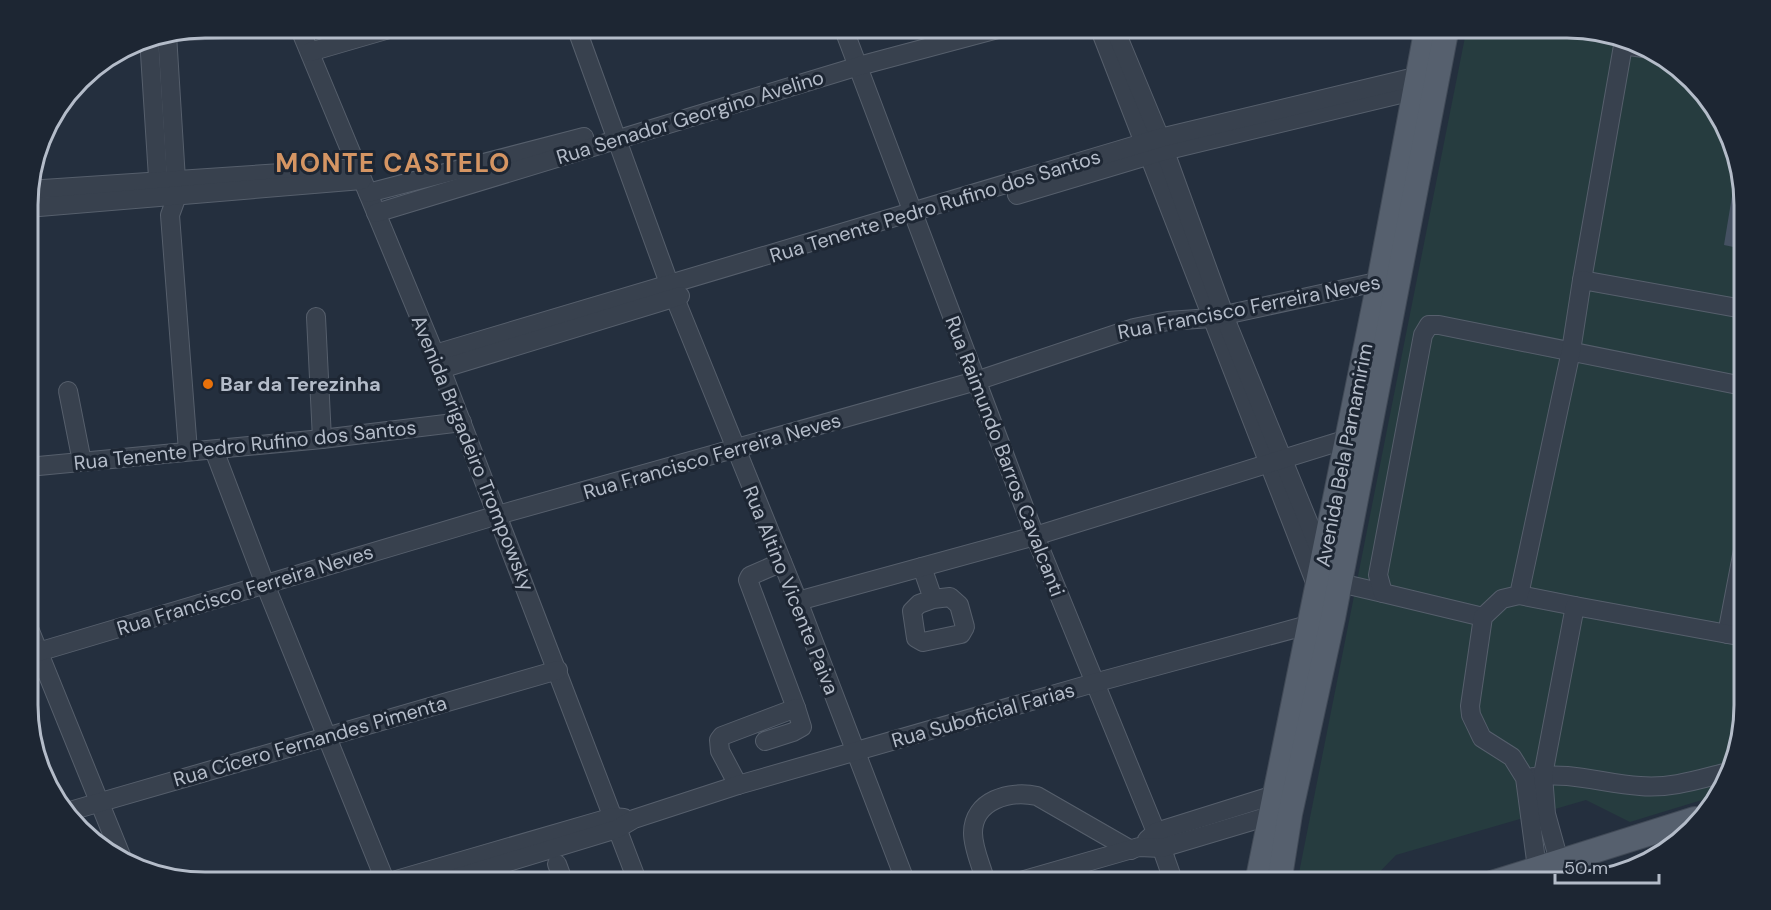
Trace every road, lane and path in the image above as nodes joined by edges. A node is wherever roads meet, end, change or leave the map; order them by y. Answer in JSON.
{"nodes":[{"id":1,"x":930,"y":37,"type":"edge"},
{"id":2,"x":960,"y":37,"type":"edge"},
{"id":3,"x":1104,"y":37,"type":"edge"},
{"id":4,"x":1118,"y":37,"type":"edge"},
{"id":5,"x":1427,"y":37,"type":"edge"},
{"id":6,"x":1444,"y":37,"type":"edge"},
{"id":7,"x":304,"y":38,"type":"edge"},
{"id":8,"x":359,"y":38,"type":"edge"},
{"id":9,"x":580,"y":38,"type":"edge"},
{"id":10,"x":847,"y":38,"type":"edge"},
{"id":11,"x":167,"y":42,"type":"edge"},
{"id":12,"x":150,"y":46,"type":"edge"},
{"id":13,"x":1623,"y":47,"type":"edge"},
{"id":14,"x":310,"y":52,"type":"junction"},
{"id":15,"x":857,"y":61,"type":"junction"},
{"id":16,"x":1427,"y":86,"type":"junction"},
{"id":17,"x":616,"y":135,"type":"junction"},
{"id":18,"x":1155,"y":147,"type":"junction"},
{"id":19,"x":362,"y":180,"type":"junction"},
{"id":20,"x":168,"y":188,"type":"junction"},
{"id":21,"x":38,"y":190,"type":"edge"},
{"id":22,"x":38,"y":206,"type":"edge"},
{"id":23,"x":376,"y":213,"type":"junction"},
{"id":24,"x":914,"y":219,"type":"junction"},
{"id":25,"x":1390,"y":279,"type":"junction"},
{"id":26,"x":1582,"y":280,"type":"junction"},
{"id":27,"x":673,"y":291,"type":"junction"},
{"id":28,"x":1734,"y":307,"type":"edge"},
{"id":29,"x":316,"y":317,"type":"dead end"},
{"id":30,"x":1218,"y":317,"type":"junction"},
{"id":31,"x":1570,"y":351,"type":"junction"},
{"id":32,"x":438,"y":362,"type":"junction"},
{"id":33,"x":976,"y":381,"type":"junction"},
{"id":34,"x":1734,"y":384,"type":"edge"},
{"id":35,"x":68,"y":391,"type":"dead end"},
{"id":36,"x":462,"y":422,"type":"junction"},
{"id":37,"x":1357,"y":436,"type":"junction"},
{"id":38,"x":322,"y":439,"type":"junction"},
{"id":39,"x":214,"y":450,"type":"junction"},
{"id":40,"x":735,"y":450,"type":"junction"},
{"id":41,"x":188,"y":451,"type":"junction"},
{"id":42,"x":1277,"y":461,"type":"junction"},
{"id":43,"x":82,"y":462,"type":"junction"},
{"id":44,"x":38,"y":466,"type":"edge"},
{"id":45,"x":498,"y":516,"type":"junction"},
{"id":46,"x":1035,"y":536,"type":"junction"},
{"id":47,"x":1323,"y":558,"type":"junction"},
{"id":48,"x":782,"y":562,"type":"junction"},
{"id":49,"x":922,"y":567,"type":"junction"},
{"id":50,"x":265,"y":584,"type":"junction"},
{"id":51,"x":1329,"y":586,"type":"junction"},
{"id":52,"x":1383,"y":593,"type":"junction"},
{"id":53,"x":1519,"y":596,"type":"junction"},
{"id":54,"x":933,"y":599,"type":"dead end"},
{"id":55,"x":798,"y":601,"type":"junction"},
{"id":56,"x":1575,"y":606,"type":"junction"},
{"id":57,"x":1484,"y":617,"type":"junction"},
{"id":58,"x":1322,"y":621,"type":"junction"},
{"id":59,"x":1734,"y":635,"type":"edge"},
{"id":60,"x":38,"y":653,"type":"edge"},
{"id":61,"x":38,"y":663,"type":"edge"},
{"id":62,"x":558,"y":670,"type":"junction"},
{"id":63,"x":1094,"y":683,"type":"junction"},
{"id":64,"x":796,"y":708,"type":"junction"},
{"id":65,"x":327,"y":737,"type":"junction"},
{"id":66,"x":765,"y":741,"type":"dead end"},
{"id":67,"x":855,"y":752,"type":"junction"},
{"id":68,"x":1718,"y":774,"type":"edge"},
{"id":69,"x":1534,"y":776,"type":"junction"},
{"id":70,"x":738,"y":785,"type":"junction"},
{"id":71,"x":100,"y":802,"type":"junction"},
{"id":72,"x":1282,"y":805,"type":"junction"},
{"id":73,"x":74,"y":810,"type":"edge"},
{"id":74,"x":1686,"y":822,"type":"edge"},
{"id":75,"x":615,"y":823,"type":"junction"},
{"id":76,"x":1159,"y":840,"type":"junction"},
{"id":77,"x":118,"y":847,"type":"edge"},
{"id":78,"x":1135,"y":848,"type":"junction"},
{"id":79,"x":556,"y":864,"type":"dead end"},
{"id":80,"x":1548,"y":865,"type":"junction"},
{"id":81,"x":382,"y":872,"type":"edge"},
{"id":82,"x":428,"y":872,"type":"edge"},
{"id":83,"x":471,"y":872,"type":"edge"},
{"id":84,"x":559,"y":872,"type":"edge"},
{"id":85,"x":634,"y":872,"type":"edge"},
{"id":86,"x":902,"y":872,"type":"edge"},
{"id":87,"x":983,"y":872,"type":"edge"},
{"id":88,"x":1052,"y":872,"type":"edge"},
{"id":89,"x":1170,"y":872,"type":"edge"},
{"id":90,"x":1261,"y":872,"type":"edge"},
{"id":91,"x":1279,"y":872,"type":"edge"},
{"id":92,"x":1526,"y":872,"type":"edge"}],
"edges":[{"from":1,"to":15,"type":"street","name":"Rua Senador Georgino Avelino"},
{"from":2,"to":15,"type":"street","name":"Rua Senador Georgino Avelino"},
{"from":3,"to":18,"type":"street"},
{"from":4,"to":18,"type":"street"},
{"from":5,"to":16,"type":"main road","name":"Avenida Bela Parnamirim"},
{"from":6,"to":16,"type":"main road","name":"Avenida Bela Parnamirim"},
{"from":7,"to":14,"type":"street","name":"Avenida Brigadeiro Trompowsky"},
{"from":8,"to":14,"type":"street"},
{"from":9,"to":17,"type":"street","name":"Rua Altino Vicente Paiva"},
{"from":10,"to":15,"type":"street","name":"Rua Raimundo Barros Cavalcanti"},
{"from":11,"to":20,"type":"street"},
{"from":12,"to":20,"type":"street"},
{"from":13,"to":26,"type":"street"},
{"from":14,"to":19,"type":"street","name":"Avenida Brigadeiro Trompowsky"},
{"from":15,"to":17,"type":"street","name":"Rua Senador Georgino Avelino"},
{"from":15,"to":24,"type":"street","name":"Rua Raimundo Barros Cavalcanti"},
{"from":16,"to":18,"type":"street","name":"Rua Tenente Pedro Rufino dos Santos"},
{"from":16,"to":25,"type":"main road","name":"Avenida Bela Parnamirim"},
{"from":17,"to":19,"type":"street","name":"Rua Senador Georgino Avelino"},
{"from":17,"to":23,"type":"street","name":"Rua Senador Georgino Avelino"},
{"from":17,"to":27,"type":"street","name":"Rua Altino Vicente Paiva"},
{"from":18,"to":24,"type":"street","name":"Rua Tenente Pedro Rufino dos Santos"},
{"from":18,"to":30,"type":"street"},
{"from":19,"to":20,"type":"street","name":"Rua Senador Georgino Avelino"},
{"from":19,"to":23,"type":"street","name":"Avenida Brigadeiro Trompowsky"},
{"from":20,"to":21,"type":"street","name":"Rua Senador Georgino Avelino"},
{"from":20,"to":22,"type":"street","name":"Rua Senador Georgino Avelino"},
{"from":20,"to":41,"type":"street"},
{"from":23,"to":32,"type":"street","name":"Avenida Brigadeiro Trompowsky"},
{"from":24,"to":27,"type":"street","name":"Rua Tenente Pedro Rufino dos Santos"},
{"from":24,"to":33,"type":"street","name":"Rua Raimundo Barros Cavalcanti"},
{"from":25,"to":30,"type":"street","name":"Rua Francisco Ferreira Neves"},
{"from":25,"to":37,"type":"main road","name":"Avenida Bela Parnamirim"},
{"from":26,"to":28,"type":"street"},
{"from":26,"to":31,"type":"street"},
{"from":27,"to":32,"type":"street","name":"Rua Tenente Pedro Rufino dos Santos"},
{"from":27,"to":40,"type":"street","name":"Rua Altino Vicente Paiva"},
{"from":29,"to":38,"type":"street"},
{"from":30,"to":33,"type":"street","name":"Rua Francisco Ferreira Neves"},
{"from":30,"to":42,"type":"street"},
{"from":31,"to":34,"type":"street"},
{"from":31,"to":52,"type":"street"},
{"from":31,"to":53,"type":"street"},
{"from":32,"to":36,"type":"street","name":"Avenida Brigadeiro Trompowsky"},
{"from":33,"to":40,"type":"street","name":"Rua Francisco Ferreira Neves"},
{"from":33,"to":46,"type":"street","name":"Rua Raimundo Barros Cavalcanti"},
{"from":35,"to":43,"type":"street"},
{"from":36,"to":38,"type":"street","name":"Rua Tenente Pedro Rufino dos Santos"},
{"from":36,"to":45,"type":"street","name":"Avenida Brigadeiro Trompowsky"},
{"from":37,"to":42,"type":"street"},
{"from":37,"to":47,"type":"main road","name":"Avenida Bela Parnamirim"},
{"from":37,"to":51,"type":"main road","name":"Avenida Bela Parnamirim"},
{"from":38,"to":39,"type":"street","name":"Rua Tenente Pedro Rufino dos Santos"},
{"from":39,"to":41,"type":"street","name":"Rua Tenente Pedro Rufino dos Santos"},
{"from":39,"to":50,"type":"street"},
{"from":40,"to":45,"type":"street","name":"Rua Francisco Ferreira Neves"},
{"from":40,"to":48,"type":"street","name":"Rua Altino Vicente Paiva"},
{"from":41,"to":43,"type":"street","name":"Rua Tenente Pedro Rufino dos Santos"},
{"from":42,"to":46,"type":"street"},
{"from":42,"to":47,"type":"street"},
{"from":42,"to":51,"type":"street"},
{"from":43,"to":44,"type":"street","name":"Rua Tenente Pedro Rufino dos Santos"},
{"from":45,"to":50,"type":"street","name":"Rua Francisco Ferreira Neves"},
{"from":45,"to":62,"type":"street","name":"Avenida Brigadeiro Trompowsky"},
{"from":46,"to":49,"type":"street"},
{"from":46,"to":63,"type":"street","name":"Rua Raimundo Barros Cavalcanti"},
{"from":47,"to":51,"type":"main road","name":"Avenida Bela Parnamirim"},
{"from":48,"to":55,"type":"street","name":"Rua Altino Vicente Paiva"},
{"from":48,"to":64,"type":"street"},
{"from":49,"to":54,"type":"street"},
{"from":49,"to":55,"type":"street"},
{"from":50,"to":60,"type":"street","name":"Rua Francisco Ferreira Neves"},
{"from":50,"to":65,"type":"street"},
{"from":51,"to":52,"type":"street"},
{"from":51,"to":58,"type":"main road","name":"Avenida Bela Parnamirim"},
{"from":52,"to":57,"type":"street"},
{"from":53,"to":56,"type":"street"},
{"from":53,"to":57,"type":"street"},
{"from":55,"to":67,"type":"street","name":"Rua Altino Vicente Paiva"},
{"from":56,"to":59,"type":"street"},
{"from":56,"to":69,"type":"street"},
{"from":57,"to":69,"type":"street"},
{"from":58,"to":63,"type":"street","name":"Rua Suboficial Farias"},
{"from":58,"to":72,"type":"main road","name":"Avenida Bela Parnamirim"},
{"from":61,"to":71,"type":"street"},
{"from":62,"to":65,"type":"street","name":"Rua Cícero Fernandes Pimenta"},
{"from":62,"to":75,"type":"street","name":"Avenida Brigadeiro Trompowsky"},
{"from":63,"to":67,"type":"street","name":"Rua Suboficial Farias"},
{"from":63,"to":76,"type":"street","name":"Rua Raimundo Barros Cavalcanti"},
{"from":64,"to":66,"type":"street"},
{"from":64,"to":70,"type":"street"},
{"from":65,"to":71,"type":"street","name":"Rua Cícero Fernandes Pimenta"},
{"from":65,"to":81,"type":"street"},
{"from":67,"to":70,"type":"street","name":"Rua Suboficial Farias"},
{"from":67,"to":86,"type":"street","name":"Rua Altino Vicente Paiva"},
{"from":68,"to":69,"type":"street"},
{"from":69,"to":80,"type":"street"},
{"from":70,"to":75,"type":"street","name":"Rua Suboficial Farias"},
{"from":71,"to":73,"type":"street","name":"Rua Cícero Fernandes Pimenta"},
{"from":71,"to":77,"type":"street"},
{"from":72,"to":76,"type":"street"},
{"from":72,"to":90,"type":"main road","name":"Avenida Bela Parnamirim"},
{"from":72,"to":91,"type":"main road","name":"Avenida Bela Parnamirim"},
{"from":74,"to":80,"type":"main road"},
{"from":75,"to":82,"type":"street","name":"Rua Suboficial Farias"},
{"from":75,"to":83,"type":"street","name":"Rua Suboficial Farias"},
{"from":75,"to":85,"type":"street","name":"Avenida Brigadeiro Trompowsky"},
{"from":76,"to":78,"type":"street"},
{"from":76,"to":89,"type":"street","name":"Rua Raimundo Barros Cavalcanti"},
{"from":78,"to":87,"type":"street"},
{"from":78,"to":88,"type":"street"},
{"from":79,"to":84,"type":"street"},
{"from":80,"to":92,"type":"main road"}]}
